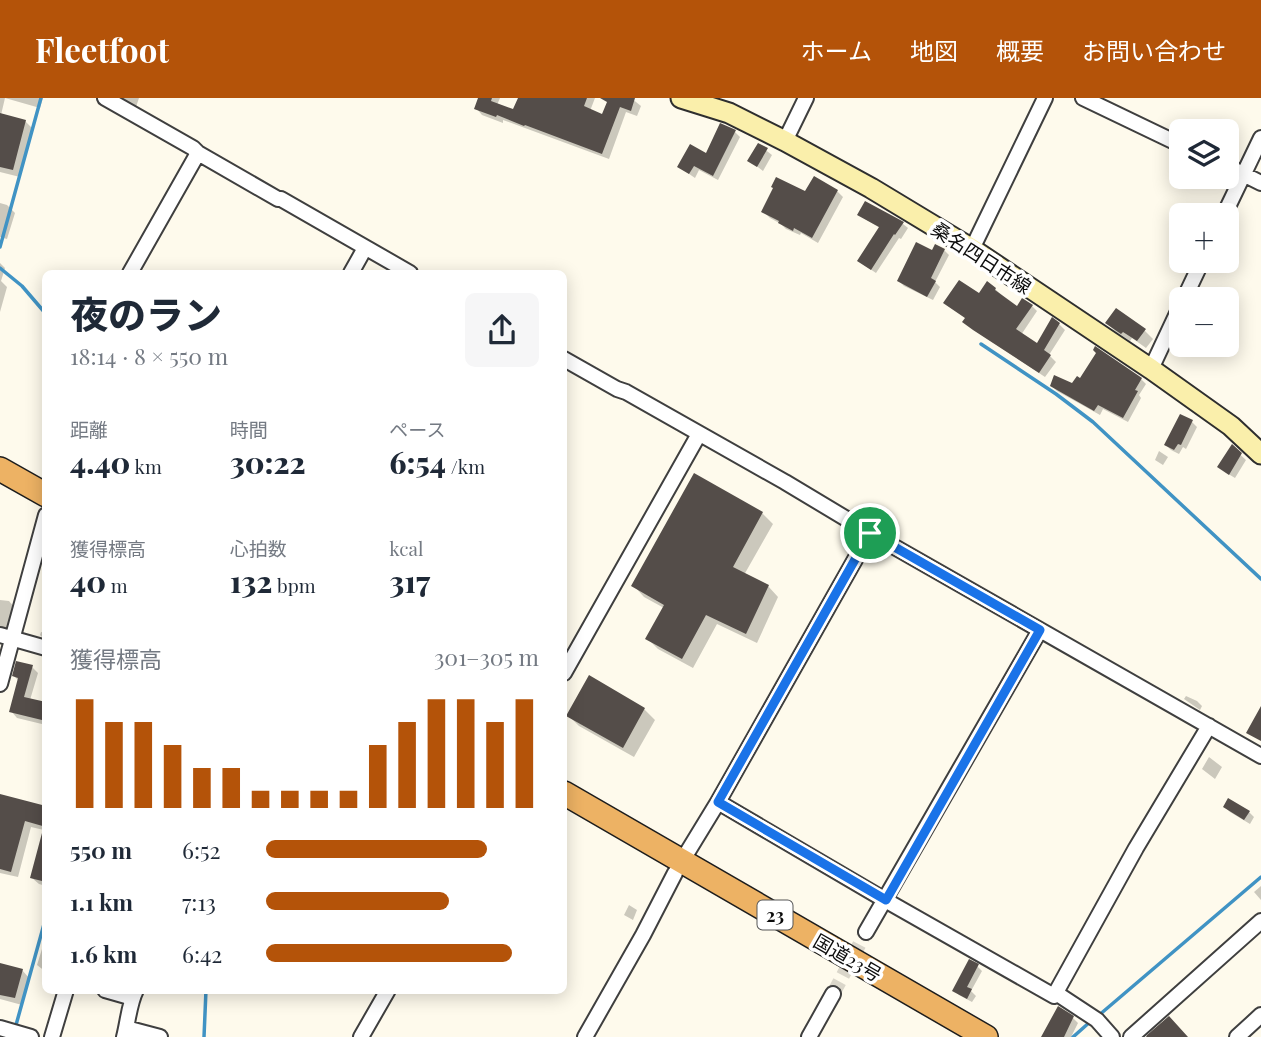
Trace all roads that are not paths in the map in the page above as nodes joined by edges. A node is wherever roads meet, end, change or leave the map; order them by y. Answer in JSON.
{"nodes":[{"id":1,"x":105,"y":98,"type":"edge"},
{"id":2,"x":681,"y":98,"type":"edge"},
{"id":3,"x":806,"y":98,"type":"edge"},
{"id":4,"x":1045,"y":98,"type":"edge"},
{"id":5,"x":1083,"y":98,"type":"edge"},
{"id":6,"x":1261,"y":138,"type":"edge"},
{"id":7,"x":1169,"y":139,"type":"edge"},
{"id":8,"x":785,"y":141,"type":"junction"},
{"id":9,"x":198,"y":153,"type":"junction"},
{"id":10,"x":1239,"y":172,"type":"edge"},
{"id":11,"x":1244,"y":174,"type":"junction"},
{"id":12,"x":1261,"y":183,"type":"edge"},
{"id":13,"x":1230,"y":203,"type":"edge"},
{"id":14,"x":365,"y":247,"type":"junction"},
{"id":15,"x":972,"y":250,"type":"junction"},
{"id":16,"x":132,"y":270,"type":"edge"},
{"id":17,"x":353,"y":270,"type":"edge"},
{"id":18,"x":405,"y":270,"type":"edge"},
{"id":19,"x":1169,"y":331,"type":"edge"},
{"id":20,"x":567,"y":361,"type":"edge"},
{"id":21,"x":1151,"y":369,"type":"junction"},
{"id":22,"x":699,"y":434,"type":"junction"},
{"id":23,"x":1261,"y":454,"type":"edge"},
{"id":24,"x":0,"y":469,"type":"edge"},
{"id":25,"x":0,"y":485,"type":"edge"},
{"id":26,"x":42,"y":493,"type":"edge"},
{"id":27,"x":42,"y":511,"type":"edge"},
{"id":28,"x":42,"y":525,"type":"edge"},
{"id":29,"x":870,"y":533,"type":"junction"},
{"id":30,"x":1040,"y":630,"type":"junction"},
{"id":31,"x":6,"y":637,"type":"edge"},
{"id":32,"x":42,"y":647,"type":"edge"},
{"id":33,"x":567,"y":668,"type":"edge"},
{"id":34,"x":0,"y":684,"type":"edge"},
{"id":35,"x":1209,"y":726,"type":"junction"},
{"id":36,"x":1261,"y":756,"type":"edge"},
{"id":37,"x":567,"y":795,"type":"edge"},
{"id":38,"x":718,"y":802,"type":"junction"},
{"id":39,"x":567,"y":810,"type":"edge"},
{"id":40,"x":678,"y":867,"type":"junction"},
{"id":41,"x":886,"y":900,"type":"junction"},
{"id":42,"x":1261,"y":921,"type":"edge"},
{"id":43,"x":866,"y":932,"type":"tunnel mouth"},
{"id":44,"x":833,"y":993,"type":"tunnel mouth"},
{"id":45,"x":1056,"y":993,"type":"junction"},
{"id":46,"x":65,"y":994,"type":"edge"},
{"id":47,"x":386,"y":994,"type":"edge"},
{"id":48,"x":134,"y":995,"type":"edge"},
{"id":49,"x":1259,"y":1017,"type":"edge"},
{"id":50,"x":0,"y":1028,"type":"edge"},
{"id":51,"x":125,"y":1032,"type":"edge"},
{"id":52,"x":31,"y":1037,"type":"edge"},
{"id":53,"x":52,"y":1037,"type":"edge"},
{"id":54,"x":160,"y":1037,"type":"edge"},
{"id":55,"x":361,"y":1037,"type":"edge"},
{"id":56,"x":585,"y":1037,"type":"edge"},
{"id":57,"x":808,"y":1037,"type":"edge"},
{"id":58,"x":956,"y":1037,"type":"edge"},
{"id":59,"x":986,"y":1037,"type":"edge"},
{"id":60,"x":1112,"y":1037,"type":"edge"},
{"id":61,"x":1130,"y":1037,"type":"edge"},
{"id":62,"x":1237,"y":1037,"type":"edge"},
{"id":63,"x":1256,"y":1037,"type":"edge"}],
"edges":[{"from":1,"to":9,"type":"street"},
{"from":2,"to":8,"type":"main road","name":"桑名四日市線"},
{"from":3,"to":8,"type":"street"},
{"from":4,"to":15,"type":"street"},
{"from":5,"to":7,"type":"street"},
{"from":6,"to":11,"type":"street"},
{"from":8,"to":15,"type":"main road","name":"桑名四日市線"},
{"from":9,"to":14,"type":"street"},
{"from":9,"to":16,"type":"street"},
{"from":10,"to":11,"type":"street"},
{"from":11,"to":12,"type":"street"},
{"from":11,"to":13,"type":"street"},
{"from":14,"to":17,"type":"street"},
{"from":14,"to":18,"type":"street"},
{"from":15,"to":21,"type":"main road","name":"桑名四日市線"},
{"from":19,"to":21,"type":"street"},
{"from":20,"to":22,"type":"street"},
{"from":21,"to":23,"type":"main road","name":"桑名四日市線"},
{"from":22,"to":29,"type":"street"},
{"from":22,"to":33,"type":"street"},
{"from":24,"to":26,"type":"highway"},
{"from":25,"to":27,"type":"highway"},
{"from":28,"to":31,"type":"street"},
{"from":29,"to":30,"type":"street"},
{"from":29,"to":38,"type":"street"},
{"from":30,"to":35,"type":"street"},
{"from":30,"to":41,"type":"street"},
{"from":31,"to":32,"type":"street"},
{"from":31,"to":34,"type":"street"},
{"from":35,"to":36,"type":"street"},
{"from":35,"to":45,"type":"street"},
{"from":37,"to":40,"type":"highway","name":"国道23号","number":"23"},
{"from":38,"to":40,"type":"street"},
{"from":38,"to":41,"type":"street"},
{"from":39,"to":40,"type":"highway","name":"国道23号","number":"23"},
{"from":40,"to":56,"type":"street"},
{"from":40,"to":58,"type":"highway","name":"国道23号","number":"23"},
{"from":40,"to":59,"type":"highway","name":"国道23号","number":"23"},
{"from":41,"to":43,"type":"street"},
{"from":41,"to":45,"type":"street"},
{"from":42,"to":61,"type":"street"},
{"from":44,"to":57,"type":"street"},
{"from":45,"to":60,"type":"street"},
{"from":46,"to":53,"type":"street"},
{"from":47,"to":55,"type":"street"},
{"from":48,"to":51,"type":"street"},
{"from":49,"to":62,"type":"street"},
{"from":49,"to":63,"type":"street"},
{"from":50,"to":52,"type":"street"},
{"from":51,"to":54,"type":"street"}]}
